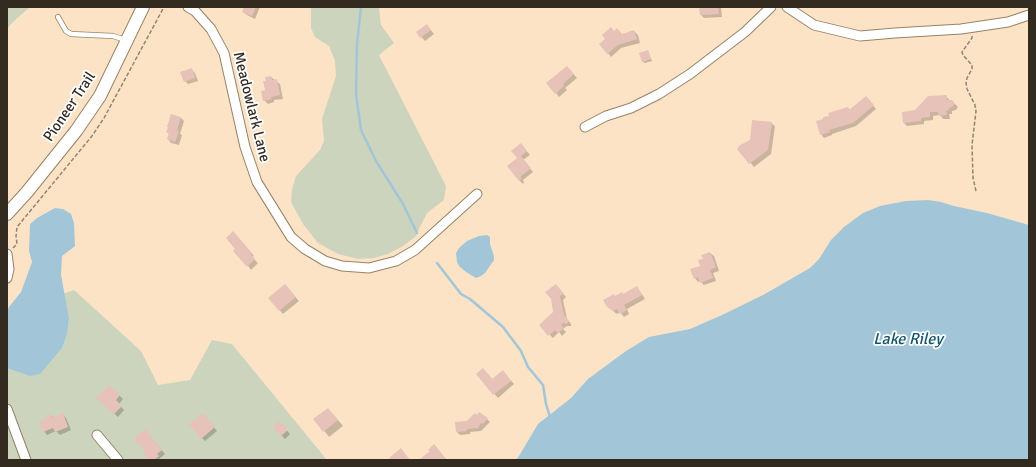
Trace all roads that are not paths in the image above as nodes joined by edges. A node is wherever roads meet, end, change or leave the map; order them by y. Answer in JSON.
{"nodes":[{"id":1,"x":143,"y":7,"type":"edge"},
{"id":2,"x":188,"y":7,"type":"edge"},
{"id":3,"x":771,"y":7,"type":"edge"},
{"id":4,"x":788,"y":7,"type":"edge"},
{"id":5,"x":1029,"y":15,"type":"edge"},
{"id":6,"x":58,"y":17,"type":"dead end"},
{"id":7,"x":128,"y":40,"type":"junction"},
{"id":8,"x":585,"y":127,"type":"dead end"},
{"id":9,"x":477,"y":194,"type":"dead end"},
{"id":10,"x":7,"y":214,"type":"edge"},
{"id":11,"x":7,"y":255,"type":"edge"},
{"id":12,"x":7,"y":278,"type":"edge"},
{"id":13,"x":7,"y":409,"type":"edge"},
{"id":14,"x":97,"y":435,"type":"dead end"},
{"id":15,"x":26,"y":460,"type":"edge"},
{"id":16,"x":118,"y":460,"type":"edge"}],
"edges":[{"from":1,"to":7,"type":"main road","name":"Pioneer Trail"},
{"from":2,"to":9,"type":"street","name":"Meadowlark Lane"},
{"from":3,"to":8,"type":"street"},
{"from":4,"to":5,"type":"street"},
{"from":6,"to":7,"type":"lane"},
{"from":7,"to":10,"type":"main road","name":"Pioneer Trail"},
{"from":11,"to":12,"type":"street"},
{"from":13,"to":15,"type":"street"},
{"from":14,"to":16,"type":"street"}]}
